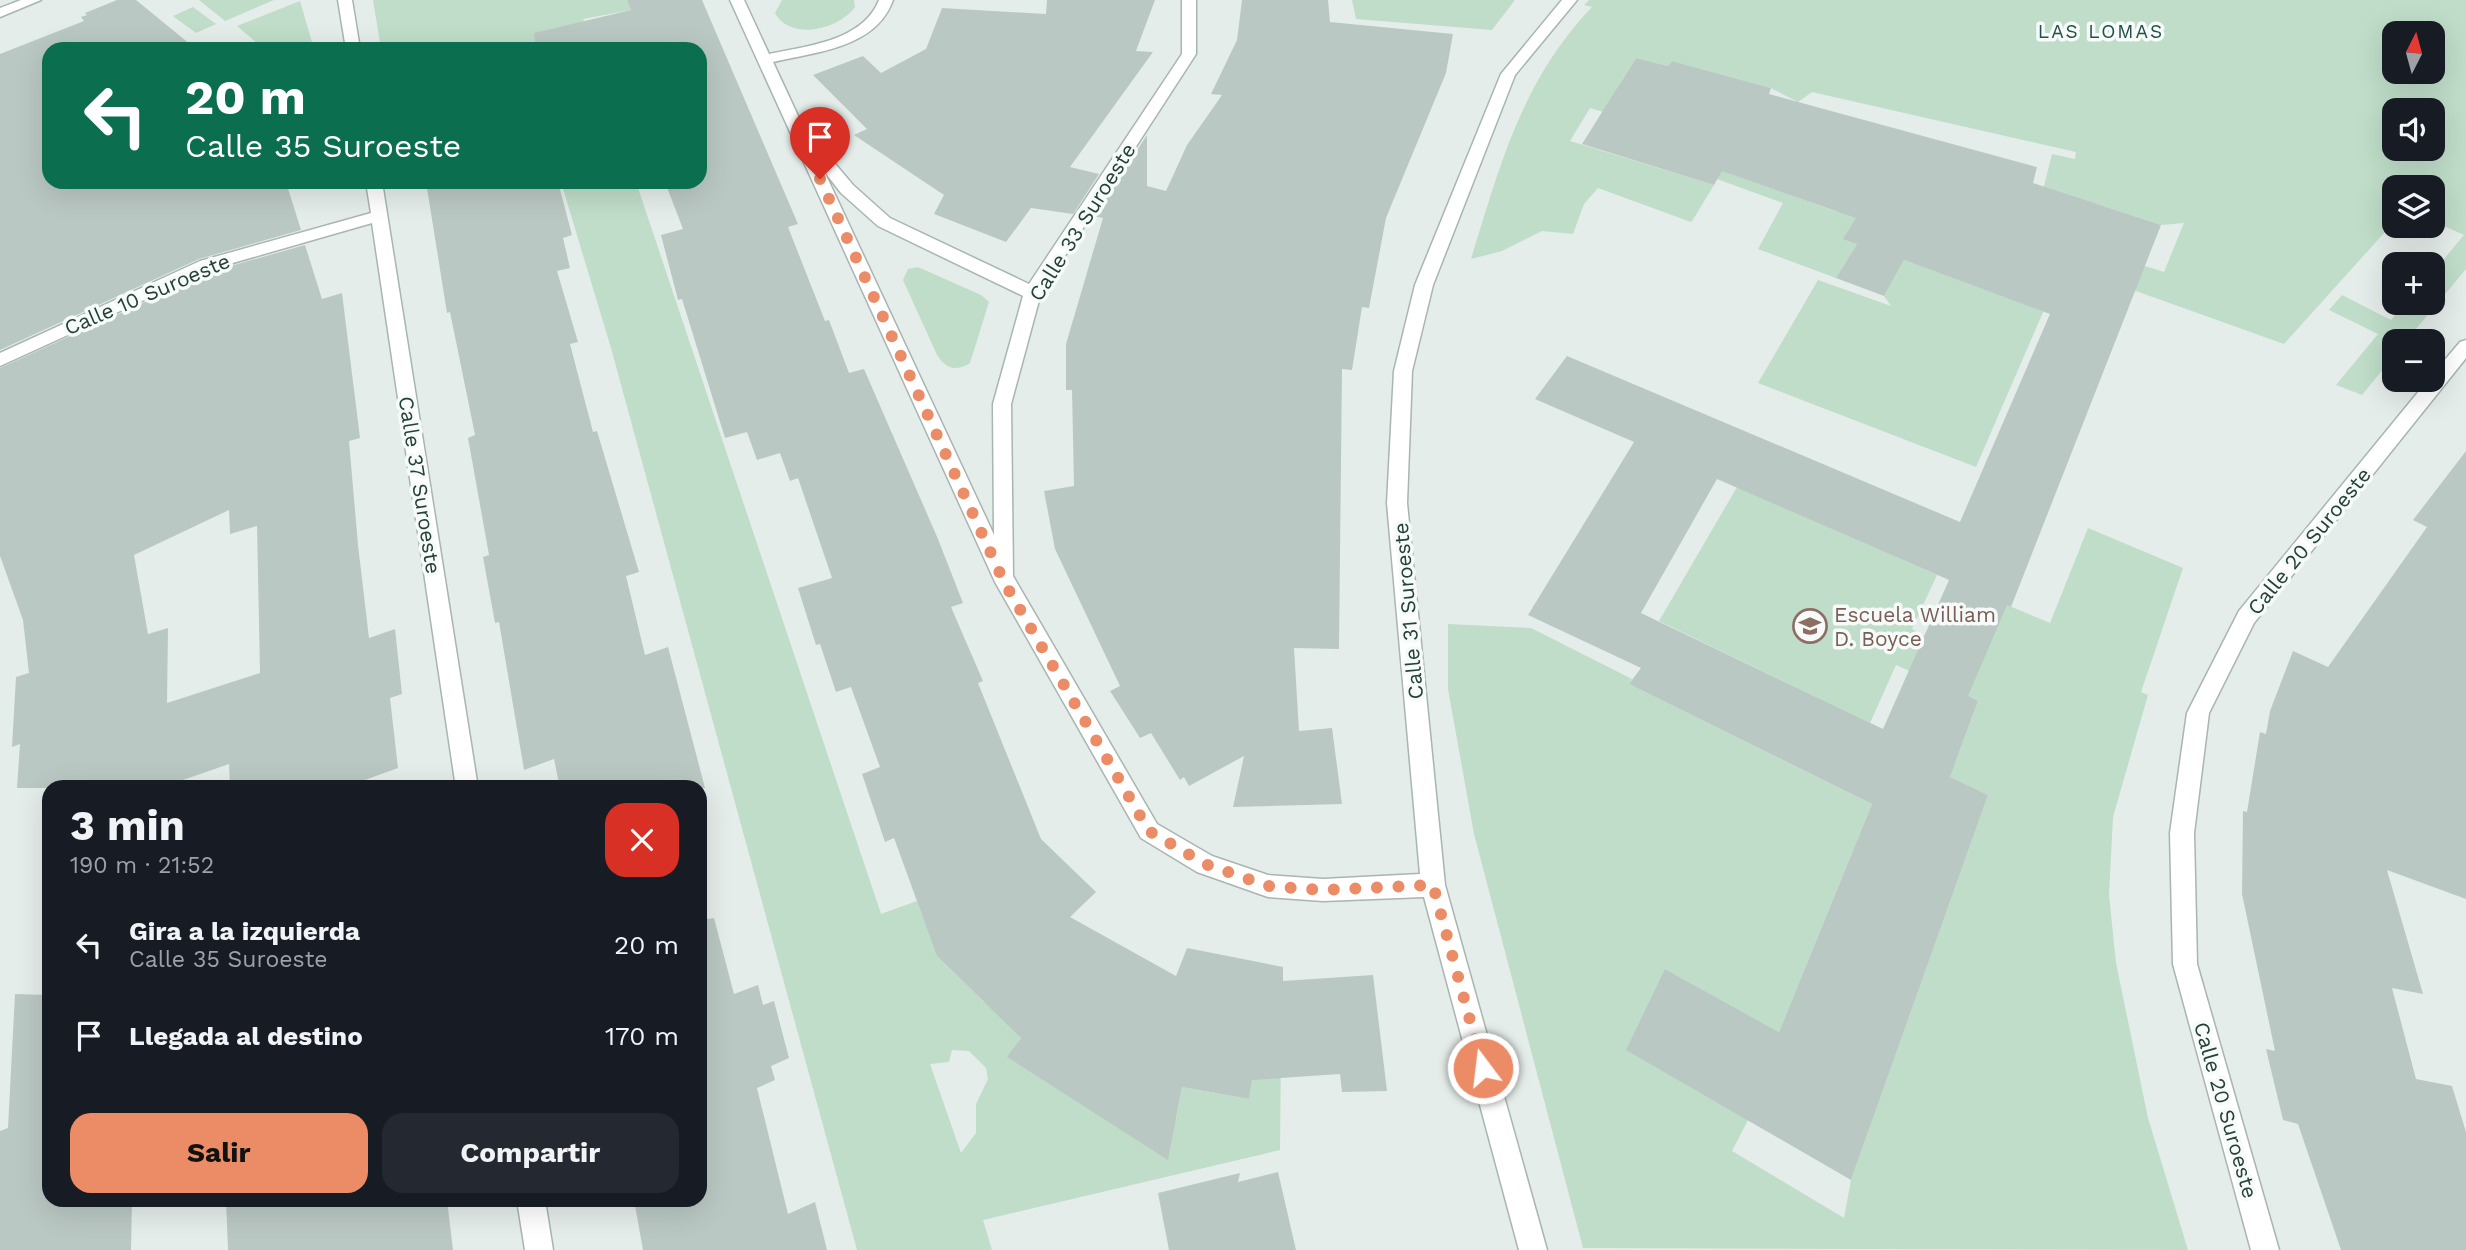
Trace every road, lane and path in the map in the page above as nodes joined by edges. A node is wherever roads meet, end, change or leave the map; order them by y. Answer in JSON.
{"nodes":[{"id":1,"x":34,"y":0,"type":"edge"},
{"id":2,"x":345,"y":0,"type":"edge"},
{"id":3,"x":737,"y":0,"type":"edge"},
{"id":4,"x":886,"y":0,"type":"edge"},
{"id":5,"x":1189,"y":0,"type":"edge"},
{"id":6,"x":1570,"y":0,"type":"edge"},
{"id":7,"x":0,"y":13,"type":"edge"},
{"id":8,"x":352,"y":42,"type":"edge"},
{"id":9,"x":765,"y":59,"type":"junction"},
{"id":10,"x":797,"y":128,"type":"junction"},
{"id":11,"x":374,"y":189,"type":"edge"},
{"id":12,"x":379,"y":216,"type":"junction"},
{"id":13,"x":1032,"y":293,"type":"junction"},
{"id":14,"x":2466,"y":346,"type":"edge"},
{"id":15,"x":0,"y":360,"type":"edge"},
{"id":16,"x":1004,"y":582,"type":"junction"},
{"id":17,"x":466,"y":780,"type":"edge"},
{"id":18,"x":1433,"y":885,"type":"junction"},
{"id":19,"x":532,"y":1207,"type":"edge"},
{"id":20,"x":539,"y":1250,"type":"edge"},
{"id":21,"x":1533,"y":1250,"type":"edge"},
{"id":22,"x":2265,"y":1250,"type":"edge"}],
"edges":[{"from":1,"to":7,"type":"street"},
{"from":2,"to":8,"type":"street"},
{"from":3,"to":9,"type":"street"},
{"from":4,"to":9,"type":"street"},
{"from":5,"to":13,"type":"street","name":"Calle 33 Suroeste"},
{"from":6,"to":18,"type":"street","name":"Calle 31 Suroeste"},
{"from":9,"to":10,"type":"street"},
{"from":10,"to":13,"type":"street"},
{"from":10,"to":16,"type":"street"},
{"from":11,"to":12,"type":"street","name":"Calle 37 Suroeste"},
{"from":12,"to":15,"type":"street","name":"Calle 10 Suroeste"},
{"from":12,"to":17,"type":"street","name":"Calle 37 Suroeste"},
{"from":13,"to":16,"type":"street","name":"Calle 33 Suroeste"},
{"from":14,"to":22,"type":"street","name":"Calle 20 Suroeste"},
{"from":16,"to":18,"type":"street"},
{"from":18,"to":21,"type":"street","name":"Calle 31 Suroeste"},
{"from":19,"to":20,"type":"street"}]}
